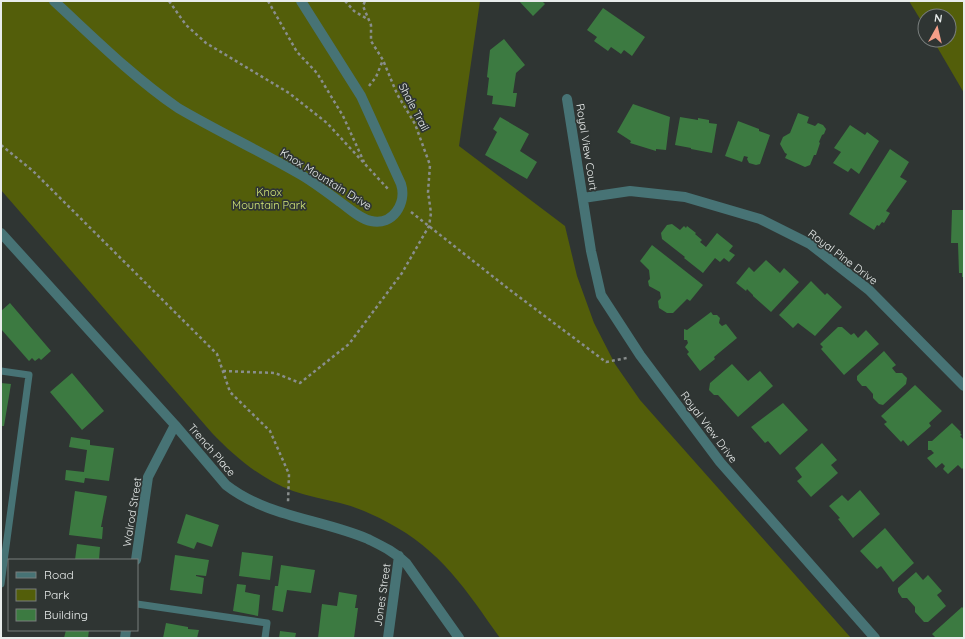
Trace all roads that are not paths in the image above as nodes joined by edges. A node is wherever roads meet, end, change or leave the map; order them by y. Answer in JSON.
{"nodes":[{"id":1,"x":54,"y":1,"type":"edge"},
{"id":2,"x":302,"y":1,"type":"edge"},
{"id":3,"x":567,"y":99,"type":"dead end"},
{"id":4,"x":583,"y":198,"type":"junction"},
{"id":5,"x":1,"y":233,"type":"edge"},
{"id":6,"x":1,"y":371,"type":"edge"},
{"id":7,"x":964,"y":386,"type":"edge"},
{"id":8,"x":175,"y":425,"type":"junction"},
{"id":9,"x":399,"y":556,"type":"junction"},
{"id":10,"x":136,"y":559,"type":"edge"},
{"id":11,"x":1,"y":584,"type":"edge"},
{"id":12,"x":138,"y":604,"type":"edge"},
{"id":13,"x":265,"y":638,"type":"edge"},
{"id":14,"x":388,"y":638,"type":"edge"},
{"id":15,"x":460,"y":638,"type":"edge"},
{"id":16,"x":875,"y":638,"type":"edge"}],
"edges":[{"from":1,"to":2,"type":"street","name":"Knox Mountain Drive"},
{"from":3,"to":4,"type":"street","name":"Royal View Court"},
{"from":4,"to":7,"type":"street","name":"Royal Pine Drive"},
{"from":4,"to":16,"type":"street","name":"Royal View Drive"},
{"from":5,"to":8,"type":"street","name":"Trench Place"},
{"from":6,"to":11,"type":"lane"},
{"from":8,"to":9,"type":"street","name":"Trench Place"},
{"from":8,"to":10,"type":"street","name":"Walrod Street"},
{"from":9,"to":14,"type":"street","name":"Jones Street"},
{"from":9,"to":15,"type":"street","name":"Trench Place"},
{"from":12,"to":13,"type":"lane"}]}
